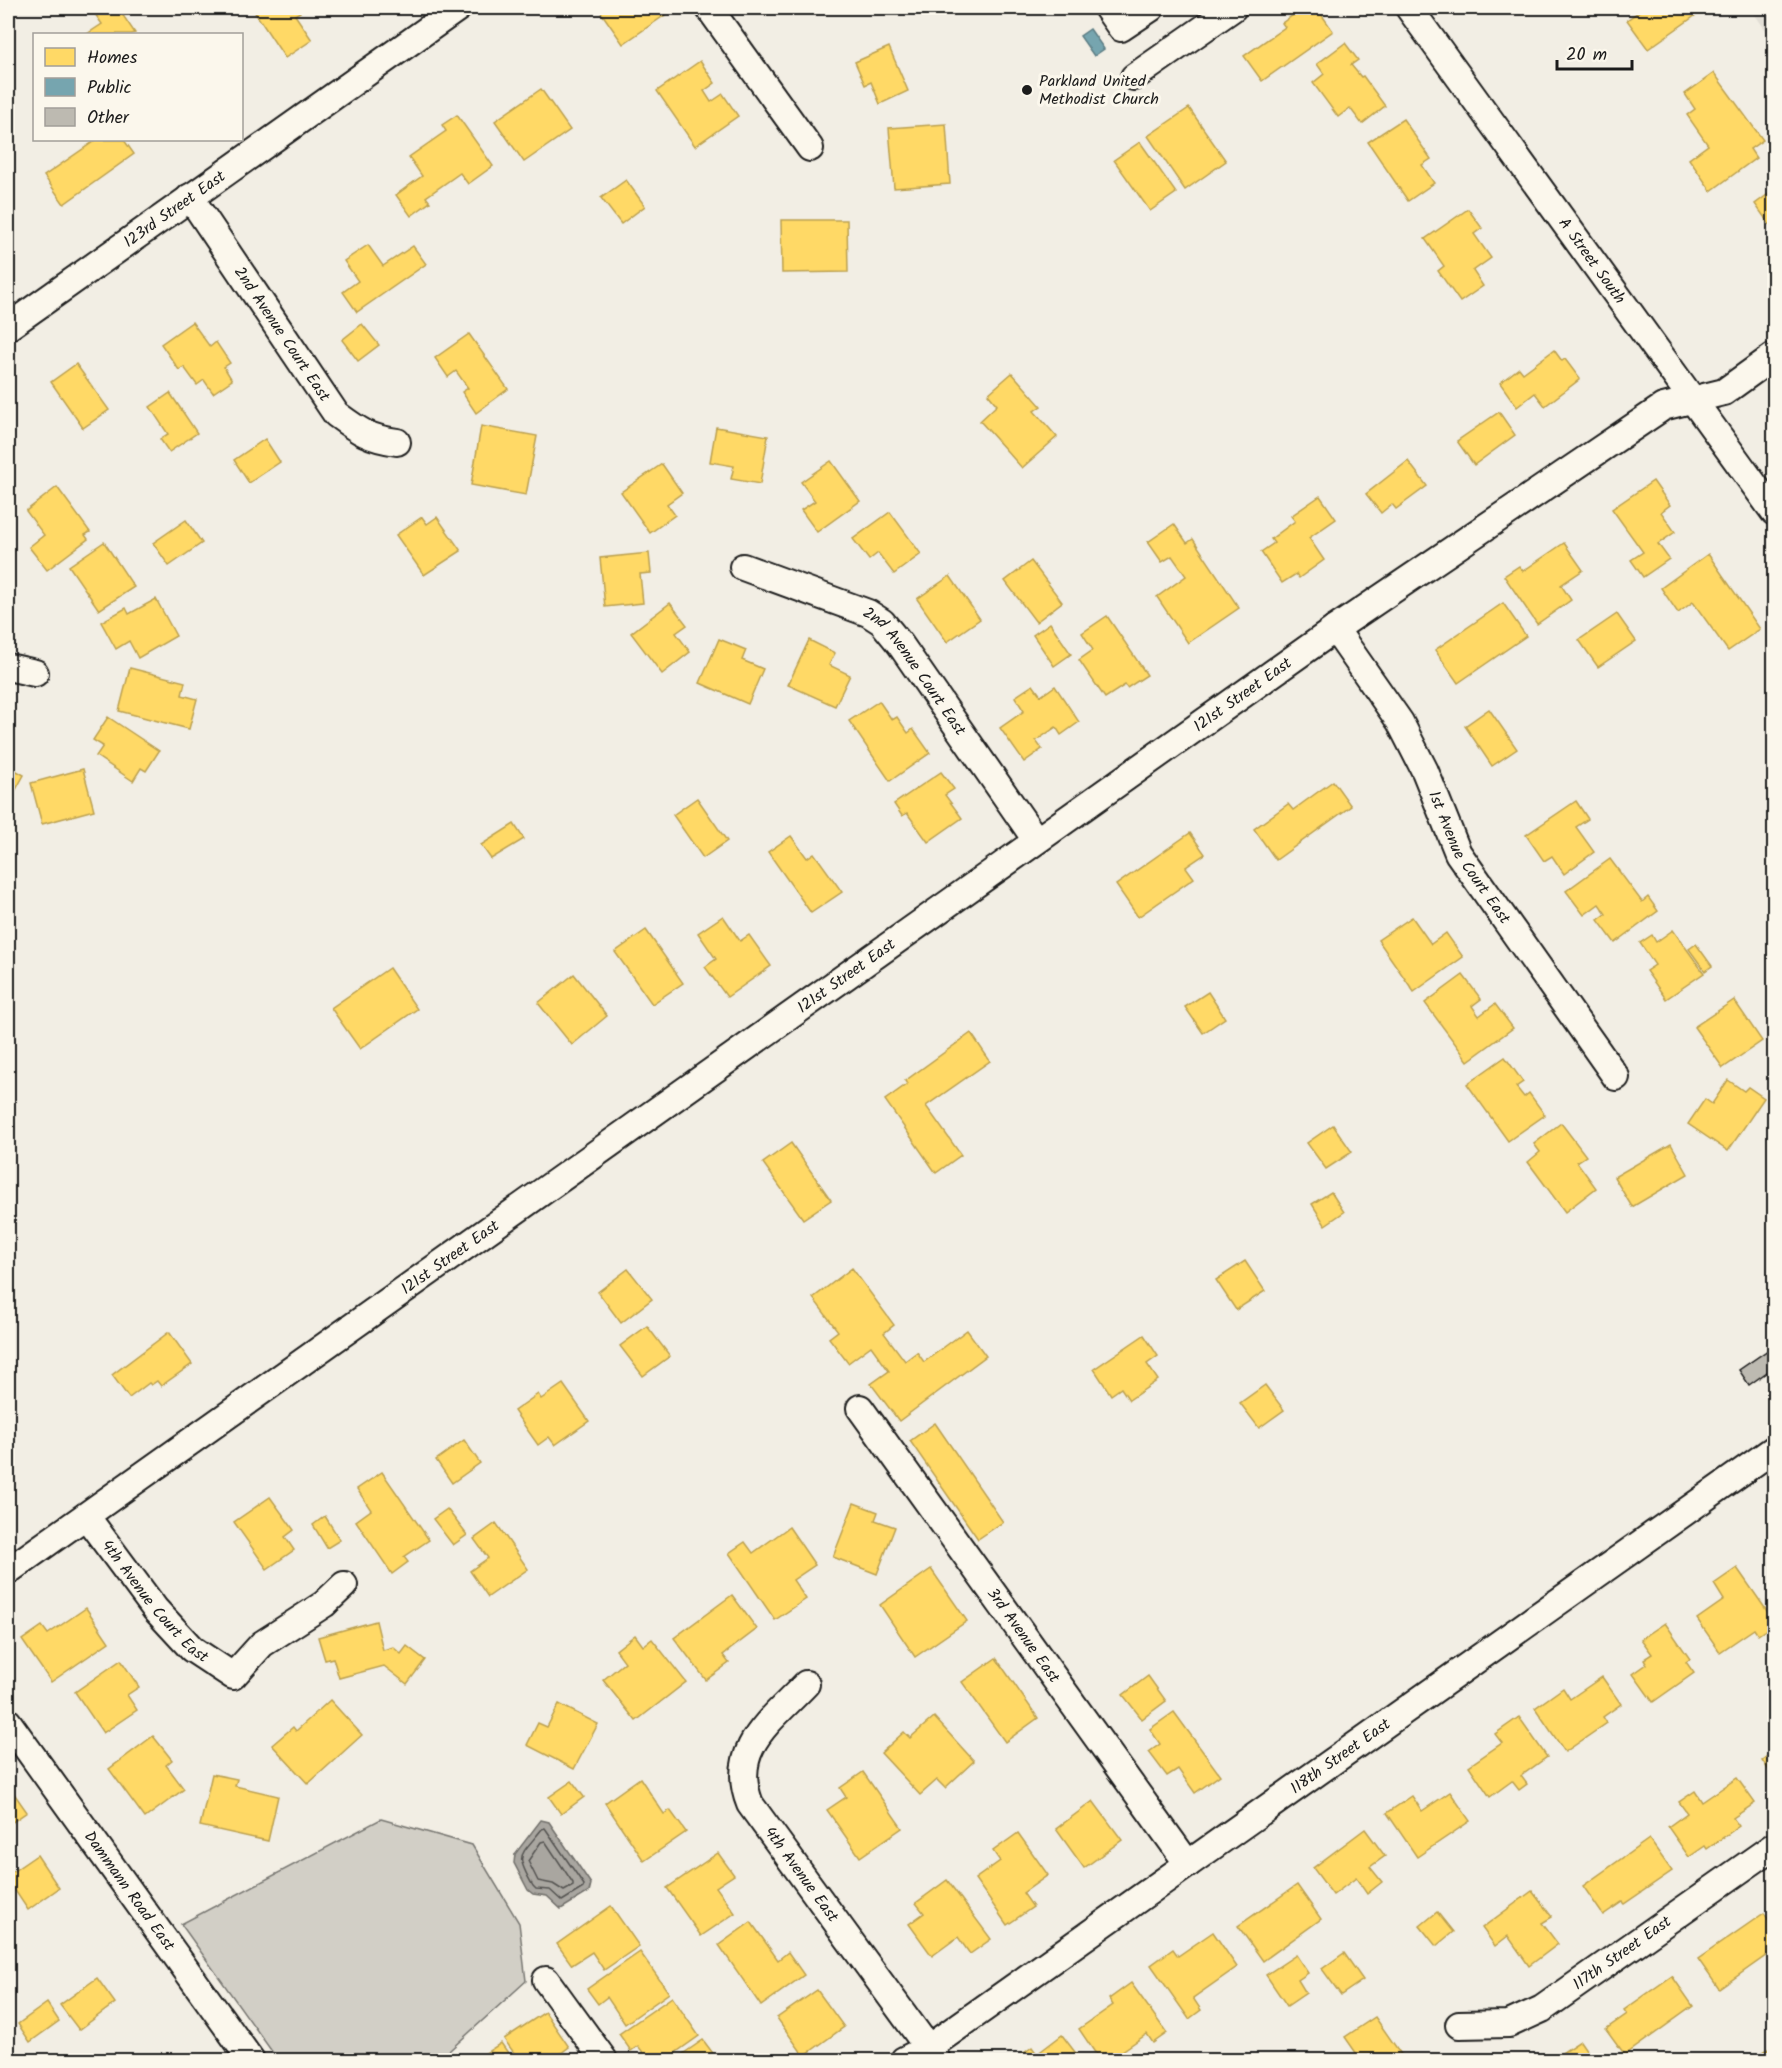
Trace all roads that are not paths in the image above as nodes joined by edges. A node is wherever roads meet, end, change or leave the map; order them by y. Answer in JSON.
{"nodes":[{"id":1,"x":458,"y":8,"type":"edge"},
{"id":2,"x":709,"y":8,"type":"edge"},
{"id":3,"x":1107,"y":8,"type":"edge"},
{"id":4,"x":1151,"y":8,"type":"edge"},
{"id":5,"x":1233,"y":8,"type":"edge"},
{"id":6,"x":1409,"y":8,"type":"edge"},
{"id":7,"x":1134,"y":77,"type":"dead end"},
{"id":8,"x":810,"y":148,"type":"dead end"},
{"id":9,"x":190,"y":197,"type":"junction"},
{"id":10,"x":8,"y":327,"type":"edge"},
{"id":11,"x":1774,"y":356,"type":"edge"},
{"id":12,"x":1695,"y":399,"type":"junction"},
{"id":13,"x":397,"y":442,"type":"dead end"},
{"id":14,"x":1774,"y":512,"type":"edge"},
{"id":15,"x":742,"y":567,"type":"dead end"},
{"id":16,"x":1335,"y":629,"type":"junction"},
{"id":17,"x":8,"y":667,"type":"edge"},
{"id":18,"x":35,"y":673,"type":"dead end"},
{"id":19,"x":1036,"y":840,"type":"junction"},
{"id":20,"x":1616,"y":1077,"type":"dead end"},
{"id":21,"x":860,"y":1408,"type":"dead end"},
{"id":22,"x":1774,"y":1449,"type":"edge"},
{"id":23,"x":87,"y":1516,"type":"junction"},
{"id":24,"x":8,"y":1571,"type":"edge"},
{"id":25,"x":344,"y":1584,"type":"dead end"},
{"id":26,"x":806,"y":1684,"type":"dead end"},
{"id":27,"x":8,"y":1722,"type":"edge"},
{"id":28,"x":1774,"y":1846,"type":"edge"},
{"id":29,"x":1188,"y":1864,"type":"junction"},
{"id":30,"x":546,"y":1980,"type":"dead end"},
{"id":31,"x":1459,"y":2025,"type":"dead end"},
{"id":32,"x":932,"y":2054,"type":"edge"},
{"id":33,"x":251,"y":2061,"type":"edge"},
{"id":34,"x":604,"y":2061,"type":"edge"},
{"id":35,"x":904,"y":2061,"type":"edge"}],
"edges":[{"from":1,"to":9,"type":"street","name":"123rd Street East"},
{"from":2,"to":8,"type":"street"},
{"from":3,"to":4,"type":"street"},
{"from":5,"to":7,"type":"street"},
{"from":6,"to":12,"type":"street","name":"A Street South"},
{"from":9,"to":10,"type":"street","name":"123rd Street East"},
{"from":9,"to":13,"type":"street","name":"2nd Avenue Court East"},
{"from":11,"to":12,"type":"street","name":"121st Street East"},
{"from":12,"to":14,"type":"street","name":"A Street South"},
{"from":12,"to":16,"type":"street","name":"121st Street East"},
{"from":15,"to":19,"type":"street","name":"2nd Avenue Court East"},
{"from":16,"to":19,"type":"street","name":"121st Street East"},
{"from":16,"to":20,"type":"street","name":"1st Avenue Court East"},
{"from":17,"to":18,"type":"street"},
{"from":19,"to":23,"type":"street","name":"121st Street East"},
{"from":21,"to":29,"type":"street","name":"3rd Avenue East"},
{"from":22,"to":29,"type":"street","name":"118th Street East"},
{"from":23,"to":24,"type":"street","name":"121st Street East"},
{"from":23,"to":25,"type":"street","name":"4th Avenue Court East"},
{"from":26,"to":32,"type":"street","name":"4th Avenue East"},
{"from":27,"to":33,"type":"street","name":"Dammann Road East"},
{"from":28,"to":31,"type":"street","name":"117th Street East"},
{"from":29,"to":32,"type":"street","name":"118th Street East"},
{"from":30,"to":34,"type":"street"},
{"from":32,"to":35,"type":"street","name":"118th Street East"}]}
